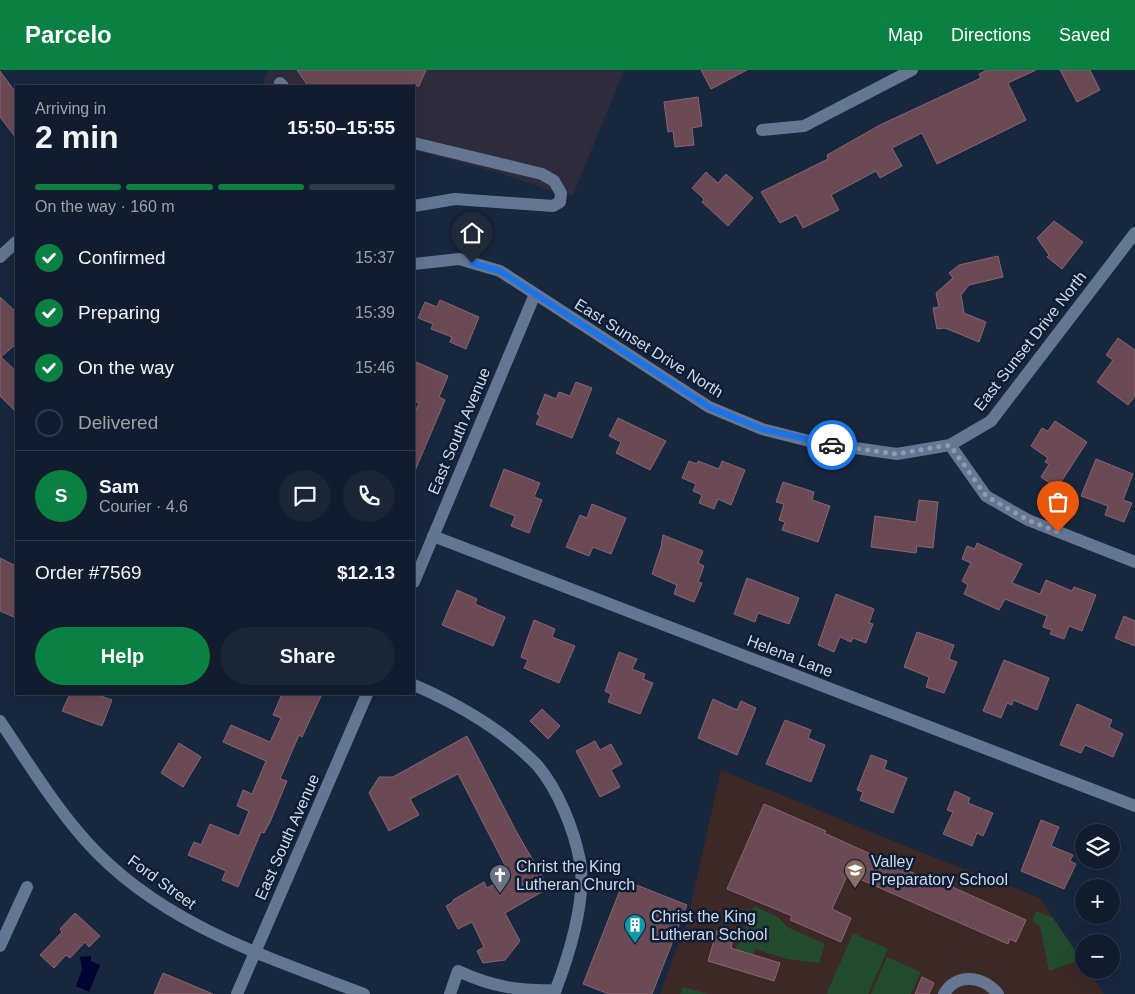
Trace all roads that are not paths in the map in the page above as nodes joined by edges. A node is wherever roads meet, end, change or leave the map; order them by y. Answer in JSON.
{"nodes":[{"id":1,"x":912,"y":70,"type":"edge"},
{"id":2,"x":762,"y":130,"type":"dead end"},
{"id":3,"x":415,"y":143,"type":"edge"},
{"id":4,"x":415,"y":206,"type":"edge"},
{"id":5,"x":1135,"y":233,"type":"edge"},
{"id":6,"x":15,"y":243,"type":"edge"},
{"id":7,"x":0,"y":257,"type":"edge"},
{"id":8,"x":415,"y":264,"type":"edge"},
{"id":9,"x":534,"y":294,"type":"junction"},
{"id":10,"x":950,"y":445,"type":"junction"},
{"id":11,"x":433,"y":536,"type":"junction"},
{"id":12,"x":1135,"y":562,"type":"edge"},
{"id":13,"x":415,"y":580,"type":"edge"},
{"id":14,"x":415,"y":685,"type":"edge"},
{"id":15,"x":367,"y":695,"type":"edge"},
{"id":16,"x":0,"y":721,"type":"edge"},
{"id":17,"x":1135,"y":806,"type":"edge"},
{"id":18,"x":27,"y":887,"type":"dead end"},
{"id":19,"x":0,"y":946,"type":"edge"},
{"id":20,"x":255,"y":952,"type":"junction"},
{"id":21,"x":971,"y":979,"type":"junction"},
{"id":22,"x":555,"y":992,"type":"edge"},
{"id":23,"x":237,"y":994,"type":"edge"},
{"id":24,"x":364,"y":994,"type":"edge"},
{"id":25,"x":450,"y":994,"type":"edge"},
{"id":26,"x":944,"y":994,"type":"edge"},
{"id":27,"x":990,"y":994,"type":"edge"},
{"id":28,"x":998,"y":994,"type":"edge"}],
"edges":[{"from":1,"to":2,"type":"street"},
{"from":3,"to":4,"type":"street"},
{"from":5,"to":10,"type":"street","name":"East Sunset Drive North"},
{"from":6,"to":7,"type":"street"},
{"from":8,"to":9,"type":"street","name":"East Sunset Drive North"},
{"from":9,"to":10,"type":"street","name":"East Sunset Drive North"},
{"from":9,"to":11,"type":"street","name":"East South Avenue"},
{"from":10,"to":12,"type":"street"},
{"from":11,"to":13,"type":"street","name":"East South Avenue"},
{"from":11,"to":17,"type":"street","name":"Helena Lane"},
{"from":14,"to":22,"type":"street"},
{"from":15,"to":20,"type":"street","name":"East South Avenue"},
{"from":16,"to":20,"type":"street","name":"Ford Street"},
{"from":18,"to":19,"type":"street"},
{"from":20,"to":23,"type":"street","name":"East South Avenue"},
{"from":20,"to":24,"type":"street","name":"Ford Street"},
{"from":21,"to":26,"type":"street"},
{"from":21,"to":27,"type":"street"},
{"from":21,"to":28,"type":"street"},
{"from":22,"to":25,"type":"street"}]}
